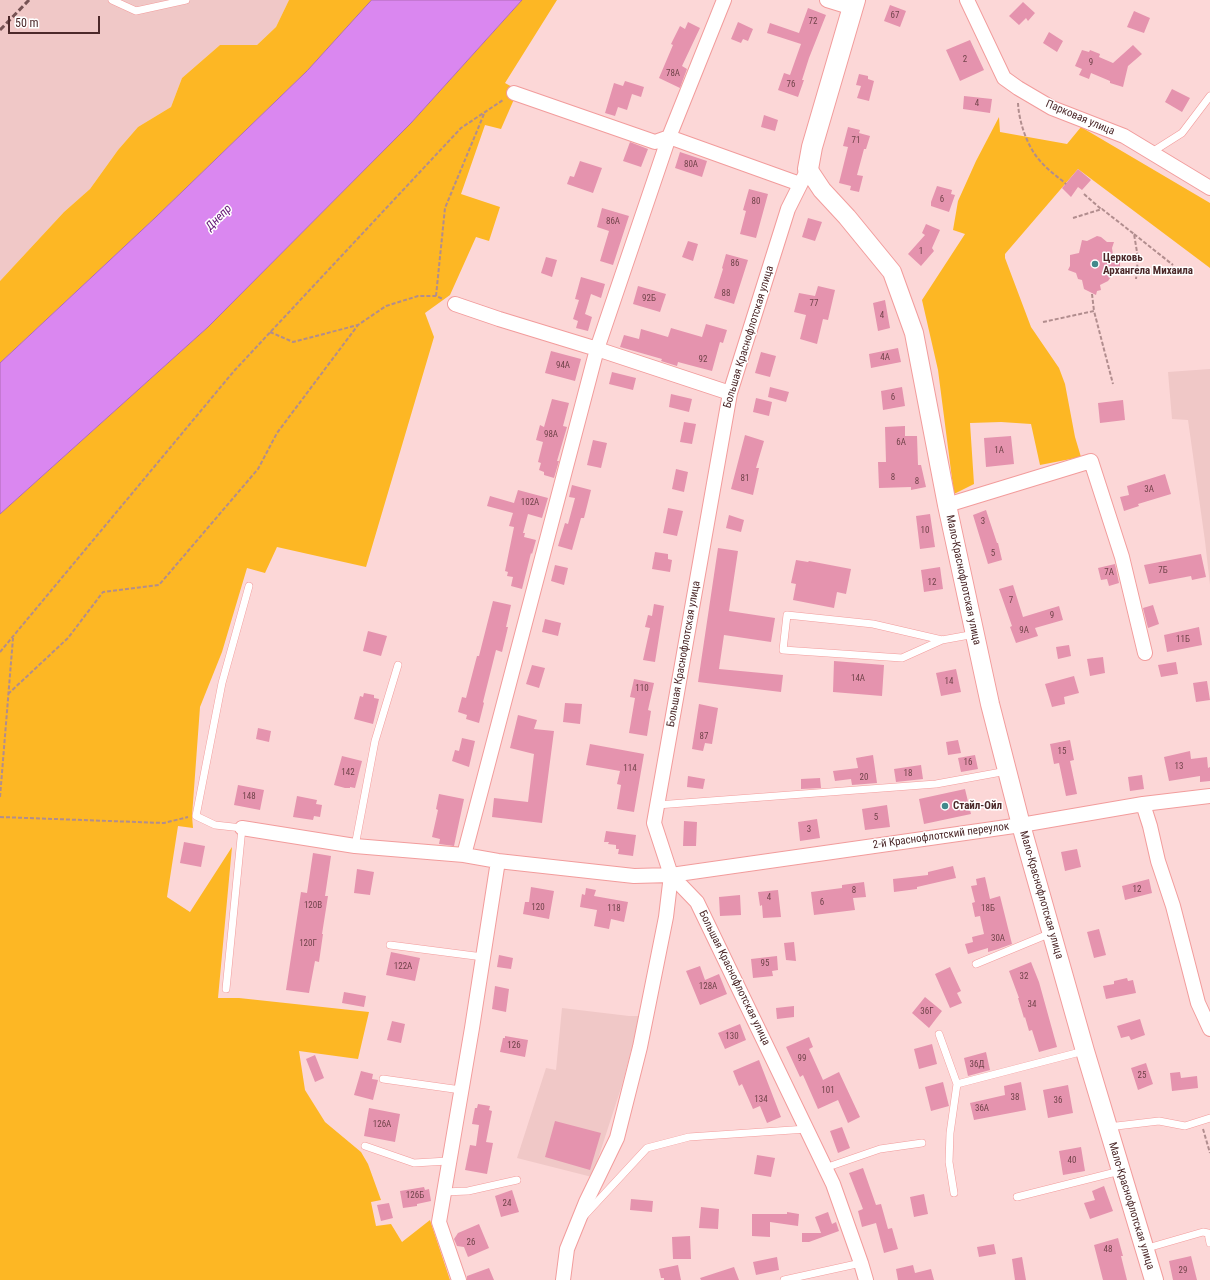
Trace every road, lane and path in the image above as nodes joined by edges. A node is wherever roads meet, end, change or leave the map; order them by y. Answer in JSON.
{"nodes":[{"id":1,"x":112,"y":0,"type":"edge"},
{"id":2,"x":186,"y":0,"type":"edge"},
{"id":3,"x":724,"y":0,"type":"edge"},
{"id":4,"x":827,"y":0,"type":"edge"},
{"id":5,"x":967,"y":0,"type":"edge"},
{"id":6,"x":854,"y":4,"type":"edge"},
{"id":7,"x":1018,"y":88,"type":"junction"},
{"id":8,"x":514,"y":93,"type":"joint"},
{"id":9,"x":1210,"y":96,"type":"edge"},
{"id":10,"x":484,"y":113,"type":"junction"},
{"id":11,"x":669,"y":137,"type":"junction"},
{"id":12,"x":1152,"y":152,"type":"junction"},
{"id":13,"x":804,"y":176,"type":"junction"},
{"id":14,"x":1066,"y":184,"type":"dead end"},
{"id":15,"x":1210,"y":188,"type":"edge"},
{"id":16,"x":1084,"y":194,"type":"dead end"},
{"id":17,"x":1102,"y":210,"type":"junction"},
{"id":18,"x":1073,"y":218,"type":"dead end"},
{"id":19,"x":1134,"y":234,"type":"junction"},
{"id":20,"x":1174,"y":265,"type":"dead end"},
{"id":21,"x":1136,"y":279,"type":"dead end"},
{"id":22,"x":1092,"y":294,"type":"dead end"},
{"id":23,"x":436,"y":296,"type":"junction"},
{"id":24,"x":455,"y":304,"type":"joint"},
{"id":25,"x":1094,"y":311,"type":"junction"},
{"id":26,"x":1043,"y":322,"type":"dead end"},
{"id":27,"x":358,"y":325,"type":"junction"},
{"id":28,"x":270,"y":332,"type":"junction"},
{"id":29,"x":597,"y":349,"type":"junction"},
{"id":30,"x":1113,"y":384,"type":"dead end"},
{"id":31,"x":730,"y":393,"type":"junction"},
{"id":32,"x":946,"y":505,"type":"junction"},
{"id":33,"x":249,"y":586,"type":"dead end"},
{"id":34,"x":975,"y":634,"type":"junction"},
{"id":35,"x":13,"y":637,"type":"junction"},
{"id":36,"x":942,"y":640,"type":"junction"},
{"id":37,"x":0,"y":652,"type":"edge"},
{"id":38,"x":1144,"y":653,"type":"dead end"},
{"id":39,"x":398,"y":665,"type":"dead end"},
{"id":40,"x":8,"y":694,"type":"junction"},
{"id":41,"x":1008,"y":771,"type":"junction"},
{"id":42,"x":1210,"y":796,"type":"edge"},
{"id":43,"x":0,"y":797,"type":"edge"},
{"id":44,"x":1143,"y":804,"type":"junction"},
{"id":45,"x":657,"y":805,"type":"junction"},
{"id":46,"x":196,"y":816,"type":"junction"},
{"id":47,"x":0,"y":817,"type":"edge"},
{"id":48,"x":1021,"y":825,"type":"junction"},
{"id":49,"x":242,"y":828,"type":"junction"},
{"id":50,"x":355,"y":846,"type":"junction"},
{"id":51,"x":464,"y":855,"type":"junction"},
{"id":52,"x":498,"y":861,"type":"junction"},
{"id":53,"x":671,"y":874,"type":"junction"},
{"id":54,"x":1051,"y":932,"type":"junction"},
{"id":55,"x":390,"y":945,"type":"dead end"},
{"id":56,"x":483,"y":957,"type":"junction"},
{"id":57,"x":976,"y":964,"type":"dead end"},
{"id":58,"x":226,"y":989,"type":"dead end"},
{"id":59,"x":1210,"y":1029,"type":"edge"},
{"id":60,"x":939,"y":1034,"type":"dead end"},
{"id":61,"x":1085,"y":1051,"type":"junction"},
{"id":62,"x":383,"y":1079,"type":"dead end"},
{"id":63,"x":957,"y":1084,"type":"junction"},
{"id":64,"x":461,"y":1090,"type":"junction"},
{"id":65,"x":1210,"y":1118,"type":"edge"},
{"id":66,"x":1201,"y":1121,"type":"junction"},
{"id":67,"x":1108,"y":1127,"type":"junction"},
{"id":68,"x":807,"y":1129,"type":"junction"},
{"id":69,"x":922,"y":1143,"type":"dead end"},
{"id":70,"x":365,"y":1146,"type":"dead end"},
{"id":71,"x":1210,"y":1153,"type":"edge"},
{"id":72,"x":448,"y":1161,"type":"junction"},
{"id":73,"x":825,"y":1168,"type":"junction"},
{"id":74,"x":1120,"y":1170,"type":"junction"},
{"id":75,"x":517,"y":1180,"type":"dead end"},
{"id":76,"x":444,"y":1192,"type":"junction"},
{"id":77,"x":954,"y":1193,"type":"dead end"},
{"id":78,"x":1017,"y":1197,"type":"dead end"},
{"id":79,"x":577,"y":1224,"type":"junction"},
{"id":80,"x":1210,"y":1243,"type":"edge"},
{"id":81,"x":1144,"y":1249,"type":"junction"},
{"id":82,"x":861,"y":1263,"type":"junction"},
{"id":83,"x":459,"y":1280,"type":"edge"},
{"id":84,"x":563,"y":1280,"type":"edge"},
{"id":85,"x":784,"y":1280,"type":"edge"},
{"id":86,"x":866,"y":1280,"type":"edge"},
{"id":87,"x":1154,"y":1280,"type":"edge"}],
"edges":[{"from":1,"to":2,"type":"lane"},
{"from":3,"to":11,"type":"street"},
{"from":4,"to":6,"type":"street"},
{"from":5,"to":7,"type":"street","name":"Парковая улица"},
{"from":6,"to":13,"type":"main road","name":"Большая Краснофлотская улица"},
{"from":7,"to":12,"type":"street","name":"Парковая улица"},
{"from":7,"to":14,"type":"path"},
{"from":8,"to":10,"type":"path"},
{"from":8,"to":11,"type":"street"},
{"from":9,"to":12,"type":"lane"},
{"from":10,"to":23,"type":"path"},
{"from":10,"to":28,"type":"path"},
{"from":11,"to":13,"type":"street"},
{"from":11,"to":29,"type":"street"},
{"from":12,"to":15,"type":"street","name":"Парковая улица"},
{"from":13,"to":31,"type":"street","name":"Большая Краснофлотская улица"},
{"from":13,"to":32,"type":"street","name":"Мало-Краснофлотская улица"},
{"from":16,"to":17,"type":"path"},
{"from":17,"to":18,"type":"path"},
{"from":17,"to":19,"type":"path"},
{"from":19,"to":20,"type":"path"},
{"from":19,"to":21,"type":"path"},
{"from":22,"to":25,"type":"path"},
{"from":23,"to":24,"type":"path"},
{"from":23,"to":27,"type":"path"},
{"from":24,"to":29,"type":"street"},
{"from":25,"to":26,"type":"path"},
{"from":25,"to":30,"type":"path"},
{"from":27,"to":28,"type":"path"},
{"from":27,"to":40,"type":"path"},
{"from":28,"to":35,"type":"path"},
{"from":29,"to":31,"type":"street"},
{"from":29,"to":51,"type":"street"},
{"from":31,"to":45,"type":"street","name":"Большая Краснофлотская улица"},
{"from":32,"to":34,"type":"street","name":"Мало-Краснофлотская улица"},
{"from":32,"to":38,"type":"street","name":"Мало-Краснофлотская улица"},
{"from":33,"to":46,"type":"lane"},
{"from":34,"to":36,"type":"lane"},
{"from":34,"to":41,"type":"street","name":"Мало-Краснофлотская улица"},
{"from":35,"to":37,"type":"path"},
{"from":35,"to":40,"type":"path"},
{"from":36,"to":36,"type":"lane"},
{"from":39,"to":50,"type":"lane"},
{"from":40,"to":43,"type":"path"},
{"from":41,"to":45,"type":"lane"},
{"from":41,"to":48,"type":"street","name":"Мало-Краснофлотская улица"},
{"from":42,"to":44,"type":"street","name":"2-й Краснофлотский переулок"},
{"from":44,"to":48,"type":"street","name":"2-й Краснофлотский переулок"},
{"from":44,"to":59,"type":"street"},
{"from":45,"to":53,"type":"street","name":"Большая Краснофлотская улица"},
{"from":46,"to":47,"type":"path"},
{"from":46,"to":49,"type":"lane"},
{"from":48,"to":53,"type":"street","name":"2-й Краснофлотский переулок"},
{"from":48,"to":54,"type":"street","name":"Мало-Краснофлотская улица"},
{"from":49,"to":50,"type":"street","name":"2-й Краснофлотский переулок"},
{"from":49,"to":58,"type":"lane"},
{"from":50,"to":51,"type":"street","name":"2-й Краснофлотский переулок"},
{"from":51,"to":52,"type":"street","name":"2-й Краснофлотский переулок"},
{"from":52,"to":53,"type":"street","name":"2-й Краснофлотский переулок"},
{"from":52,"to":56,"type":"street"},
{"from":53,"to":68,"type":"street","name":"Большая Краснофлотская улица"},
{"from":53,"to":79,"type":"street"},
{"from":54,"to":57,"type":"lane"},
{"from":54,"to":61,"type":"street","name":"Мало-Краснофлотская улица"},
{"from":55,"to":56,"type":"lane"},
{"from":56,"to":64,"type":"street"},
{"from":60,"to":63,"type":"lane"},
{"from":61,"to":63,"type":"lane"},
{"from":61,"to":67,"type":"street","name":"Мало-Краснофлотская улица"},
{"from":62,"to":64,"type":"lane"},
{"from":63,"to":77,"type":"lane"},
{"from":64,"to":72,"type":"street"},
{"from":65,"to":66,"type":"lane"},
{"from":66,"to":67,"type":"lane"},
{"from":66,"to":71,"type":"path"},
{"from":67,"to":74,"type":"street","name":"Мало-Краснофлотская улица"},
{"from":68,"to":73,"type":"street","name":"Большая Краснофлотская улица"},
{"from":68,"to":79,"type":"lane"},
{"from":69,"to":73,"type":"lane"},
{"from":70,"to":72,"type":"lane"},
{"from":72,"to":76,"type":"street"},
{"from":73,"to":82,"type":"street","name":"Большая Краснофлотская улица"},
{"from":74,"to":78,"type":"lane"},
{"from":74,"to":81,"type":"street","name":"Мало-Краснофлотская улица"},
{"from":75,"to":76,"type":"lane"},
{"from":76,"to":83,"type":"street"},
{"from":79,"to":84,"type":"street"},
{"from":80,"to":81,"type":"lane"},
{"from":81,"to":87,"type":"street","name":"Мало-Краснофлотская улица"},
{"from":82,"to":85,"type":"lane"},
{"from":82,"to":86,"type":"street","name":"Большая Краснофлотская улица"}]}
